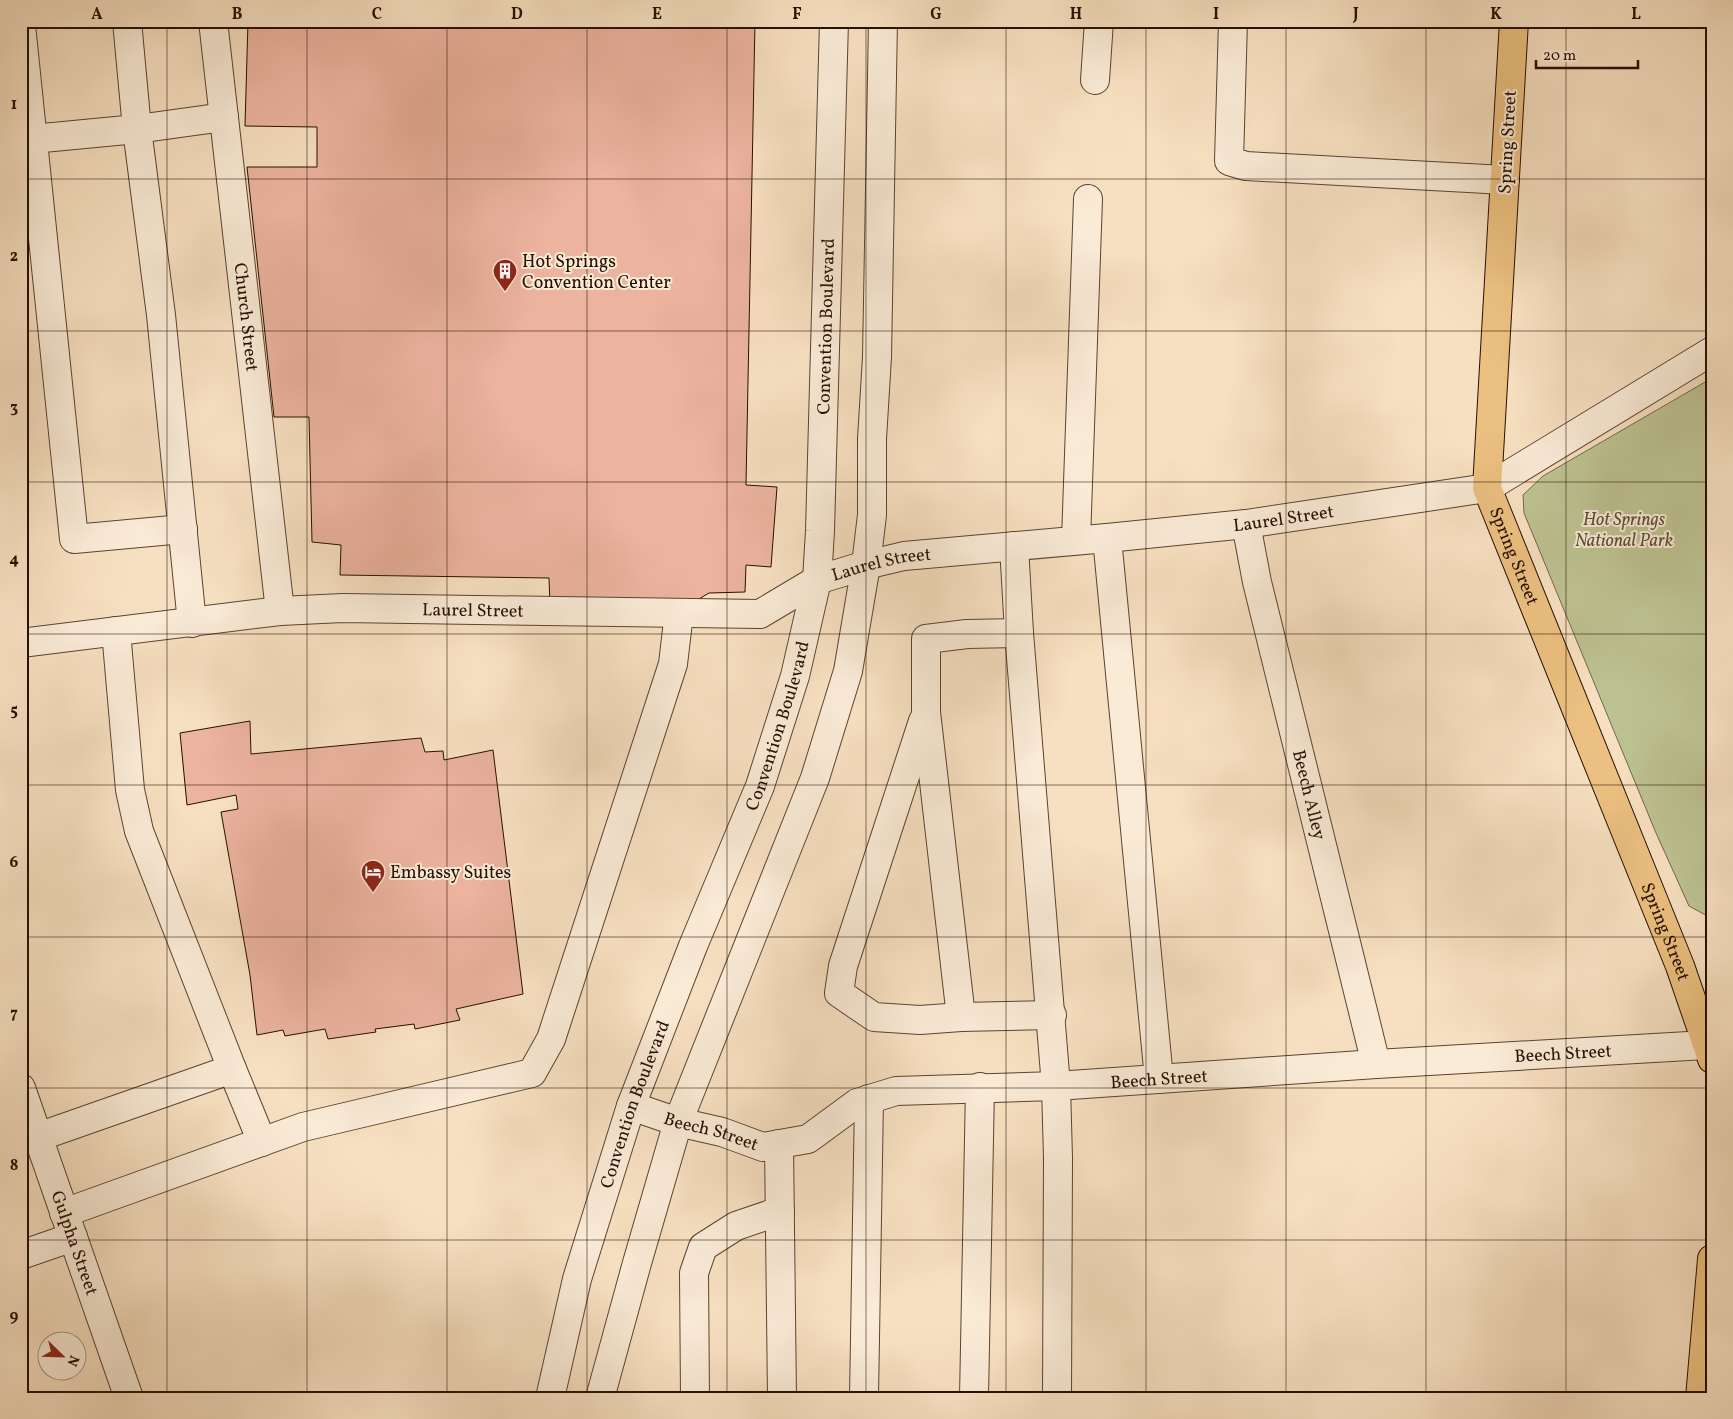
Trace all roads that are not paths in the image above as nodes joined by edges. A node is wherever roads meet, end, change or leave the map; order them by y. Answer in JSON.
{"nodes":[{"id":1,"x":127,"y":21,"type":"edge"},
{"id":2,"x":213,"y":21,"type":"edge"},
{"id":3,"x":834,"y":21,"type":"edge"},
{"id":4,"x":883,"y":21,"type":"edge"},
{"id":5,"x":1099,"y":21,"type":"edge"},
{"id":6,"x":1233,"y":21,"type":"edge"},
{"id":7,"x":1514,"y":21,"type":"edge"},
{"id":8,"x":21,"y":25,"type":"edge"},
{"id":9,"x":1094,"y":80,"type":"dead end"},
{"id":10,"x":224,"y":117,"type":"junction"},
{"id":11,"x":138,"y":129,"type":"junction"},
{"id":12,"x":32,"y":139,"type":"junction"},
{"id":13,"x":1505,"y":180,"type":"junction"},
{"id":14,"x":1088,"y":199,"type":"dead end"},
{"id":15,"x":1712,"y":351,"type":"edge"},
{"id":16,"x":1487,"y":488,"type":"junction"},
{"id":17,"x":1246,"y":524,"type":"junction"},
{"id":18,"x":183,"y":529,"type":"junction"},
{"id":19,"x":1107,"y":538,"type":"junction"},
{"id":20,"x":1076,"y":540,"type":"junction"},
{"id":21,"x":1014,"y":546,"type":"junction"},
{"id":22,"x":866,"y":565,"type":"junction"},
{"id":23,"x":817,"y":580,"type":"junction"},
{"id":24,"x":280,"y":611,"type":"junction"},
{"id":25,"x":680,"y":613,"type":"junction"},
{"id":26,"x":192,"y":623,"type":"junction"},
{"id":27,"x":116,"y":631,"type":"junction"},
{"id":28,"x":1019,"y":633,"type":"junction"},
{"id":29,"x":21,"y":643,"type":"edge"},
{"id":30,"x":926,"y":712,"type":"junction"},
{"id":31,"x":1052,"y":1015,"type":"junction"},
{"id":32,"x":961,"y":1017,"type":"junction"},
{"id":33,"x":1710,"y":1046,"type":"edge"},
{"id":34,"x":1376,"y":1064,"type":"junction"},
{"id":35,"x":232,"y":1069,"type":"junction"},
{"id":36,"x":1159,"y":1079,"type":"junction"},
{"id":37,"x":1056,"y":1086,"type":"junction"},
{"id":38,"x":980,"y":1087,"type":"junction"},
{"id":39,"x":21,"y":1088,"type":"edge"},
{"id":40,"x":869,"y":1099,"type":"junction"},
{"id":41,"x":631,"y":1106,"type":"junction"},
{"id":42,"x":678,"y":1122,"type":"junction"},
{"id":43,"x":38,"y":1137,"type":"junction"},
{"id":44,"x":262,"y":1142,"type":"junction"},
{"id":45,"x":779,"y":1144,"type":"junction"},
{"id":46,"x":780,"y":1211,"type":"junction"},
{"id":47,"x":69,"y":1225,"type":"junction"},
{"id":48,"x":21,"y":1255,"type":"edge"},
{"id":49,"x":1712,"y":1259,"type":"edge"},
{"id":50,"x":129,"y":1398,"type":"edge"},
{"id":51,"x":550,"y":1398,"type":"edge"},
{"id":52,"x":600,"y":1398,"type":"edge"},
{"id":53,"x":695,"y":1398,"type":"edge"},
{"id":54,"x":782,"y":1398,"type":"edge"},
{"id":55,"x":864,"y":1398,"type":"edge"},
{"id":56,"x":974,"y":1398,"type":"edge"},
{"id":57,"x":1057,"y":1398,"type":"edge"},
{"id":58,"x":1700,"y":1398,"type":"edge"}],
"edges":[{"from":1,"to":11,"type":"street"},
{"from":2,"to":10,"type":"street","name":"Church Street"},
{"from":3,"to":23,"type":"street","name":"Convention Boulevard"},
{"from":4,"to":22,"type":"street"},
{"from":5,"to":9,"type":"street"},
{"from":6,"to":13,"type":"street"},
{"from":7,"to":13,"type":"main road","name":"Spring Street"},
{"from":8,"to":12,"type":"street"},
{"from":10,"to":11,"type":"street"},
{"from":10,"to":24,"type":"street","name":"Church Street"},
{"from":11,"to":12,"type":"street"},
{"from":11,"to":18,"type":"street"},
{"from":12,"to":18,"type":"street"},
{"from":13,"to":16,"type":"main road","name":"Spring Street"},
{"from":14,"to":20,"type":"street"},
{"from":15,"to":16,"type":"street","name":"Laurel Street"},
{"from":16,"to":17,"type":"street","name":"Laurel Street"},
{"from":16,"to":33,"type":"main road","name":"Spring Street"},
{"from":17,"to":19,"type":"street","name":"Laurel Street"},
{"from":17,"to":34,"type":"street","name":"Beech Alley"},
{"from":18,"to":26,"type":"street"},
{"from":19,"to":20,"type":"street","name":"Laurel Street"},
{"from":19,"to":36,"type":"street"},
{"from":20,"to":21,"type":"street","name":"Laurel Street"},
{"from":21,"to":22,"type":"street","name":"Laurel Street"},
{"from":21,"to":28,"type":"street"},
{"from":22,"to":23,"type":"street","name":"Laurel Street"},
{"from":22,"to":42,"type":"street"},
{"from":23,"to":25,"type":"street","name":"Laurel Street"},
{"from":23,"to":41,"type":"street","name":"Convention Boulevard"},
{"from":24,"to":25,"type":"street","name":"Laurel Street"},
{"from":24,"to":26,"type":"street","name":"Laurel Street"},
{"from":25,"to":44,"type":"street"},
{"from":26,"to":27,"type":"street","name":"Laurel Street"},
{"from":27,"to":29,"type":"street","name":"Laurel Street"},
{"from":27,"to":35,"type":"street"},
{"from":28,"to":30,"type":"street"},
{"from":28,"to":31,"type":"street"},
{"from":30,"to":32,"type":"street"},
{"from":30,"to":32,"type":"street"},
{"from":31,"to":32,"type":"street"},
{"from":31,"to":37,"type":"street"},
{"from":33,"to":34,"type":"street","name":"Beech Street"},
{"from":34,"to":36,"type":"street","name":"Beech Street"},
{"from":35,"to":43,"type":"street"},
{"from":35,"to":44,"type":"street"},
{"from":36,"to":37,"type":"street","name":"Beech Street"},
{"from":37,"to":38,"type":"street","name":"Beech Street"},
{"from":37,"to":57,"type":"street"},
{"from":38,"to":40,"type":"street","name":"Beech Street"},
{"from":38,"to":56,"type":"street"},
{"from":39,"to":43,"type":"street","name":"Gulpha Street"},
{"from":40,"to":45,"type":"street","name":"Beech Street"},
{"from":40,"to":55,"type":"street"},
{"from":41,"to":42,"type":"street","name":"Beech Street"},
{"from":41,"to":51,"type":"street","name":"Convention Boulevard"},
{"from":42,"to":45,"type":"street","name":"Beech Street"},
{"from":42,"to":52,"type":"street"},
{"from":43,"to":47,"type":"street","name":"Gulpha Street"},
{"from":44,"to":47,"type":"street"},
{"from":45,"to":46,"type":"street"},
{"from":46,"to":53,"type":"street"},
{"from":46,"to":54,"type":"street"},
{"from":47,"to":48,"type":"street"},
{"from":47,"to":50,"type":"street","name":"Gulpha Street"},
{"from":49,"to":58,"type":"main road"}]}
